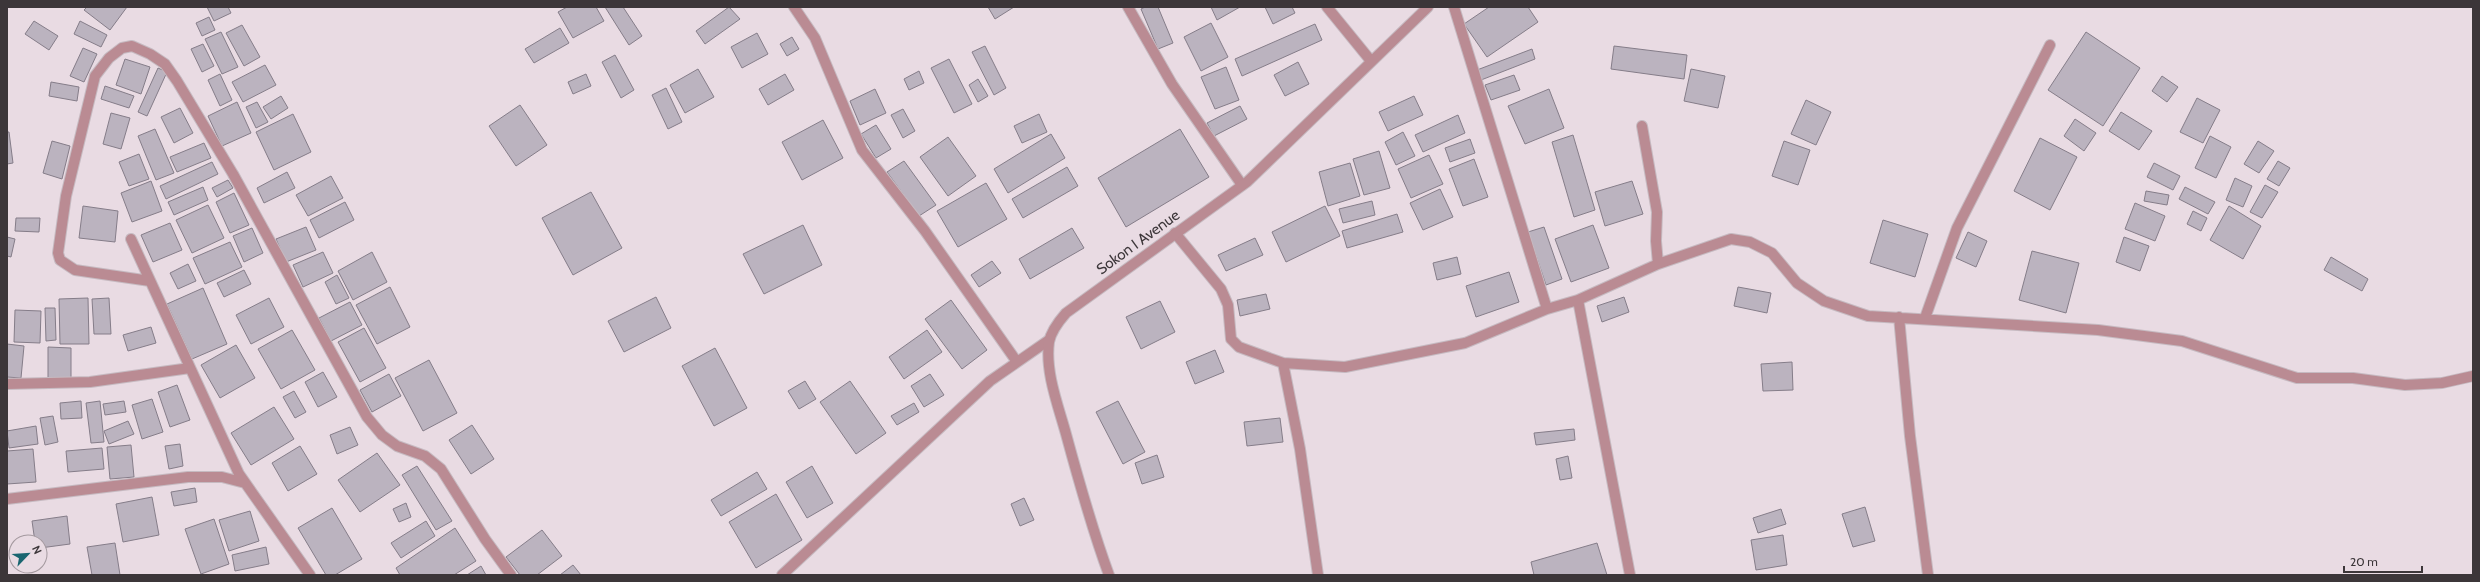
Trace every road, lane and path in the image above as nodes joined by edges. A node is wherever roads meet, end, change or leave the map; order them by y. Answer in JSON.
{"nodes":[{"id":1,"x":794,"y":7,"type":"edge"},
{"id":2,"x":1128,"y":7,"type":"edge"},
{"id":3,"x":1327,"y":7,"type":"edge"},
{"id":4,"x":1454,"y":7,"type":"edge"},
{"id":5,"x":1425,"y":8,"type":"edge"},
{"id":6,"x":2050,"y":45,"type":"dead end"},
{"id":7,"x":1371,"y":61,"type":"junction"},
{"id":8,"x":1642,"y":126,"type":"dead end"},
{"id":9,"x":1242,"y":185,"type":"junction"},
{"id":10,"x":1175,"y":233,"type":"junction"},
{"id":11,"x":131,"y":239,"type":"dead end"},
{"id":12,"x":1658,"y":264,"type":"junction"},
{"id":13,"x":150,"y":281,"type":"junction"},
{"id":14,"x":1578,"y":300,"type":"junction"},
{"id":15,"x":1547,"y":309,"type":"junction"},
{"id":16,"x":1899,"y":317,"type":"junction"},
{"id":17,"x":1925,"y":318,"type":"junction"},
{"id":18,"x":1049,"y":340,"type":"junction"},
{"id":19,"x":1017,"y":362,"type":"junction"},
{"id":20,"x":1283,"y":363,"type":"junction"},
{"id":21,"x":190,"y":368,"type":"junction"},
{"id":22,"x":2473,"y":376,"type":"edge"},
{"id":23,"x":7,"y":384,"type":"edge"},
{"id":24,"x":245,"y":483,"type":"junction"},
{"id":25,"x":7,"y":499,"type":"edge"},
{"id":26,"x":310,"y":575,"type":"edge"},
{"id":27,"x":511,"y":575,"type":"edge"},
{"id":28,"x":782,"y":575,"type":"edge"},
{"id":29,"x":1109,"y":575,"type":"edge"},
{"id":30,"x":1318,"y":575,"type":"edge"},
{"id":31,"x":1630,"y":575,"type":"edge"},
{"id":32,"x":1928,"y":575,"type":"edge"}],
"edges":[{"from":1,"to":19,"type":"street"},
{"from":2,"to":9,"type":"street"},
{"from":3,"to":7,"type":"street"},
{"from":4,"to":15,"type":"street"},
{"from":5,"to":7,"type":"street","name":"Sokon I Avenue"},
{"from":6,"to":17,"type":"street"},
{"from":7,"to":9,"type":"street","name":"Sokon I Avenue"},
{"from":8,"to":12,"type":"street"},
{"from":9,"to":10,"type":"street","name":"Sokon I Avenue"},
{"from":10,"to":18,"type":"street","name":"Sokon I Avenue"},
{"from":10,"to":20,"type":"street"},
{"from":11,"to":13,"type":"street"},
{"from":12,"to":14,"type":"street"},
{"from":12,"to":16,"type":"street"},
{"from":13,"to":21,"type":"street"},
{"from":13,"to":27,"type":"street"},
{"from":14,"to":15,"type":"street"},
{"from":14,"to":31,"type":"street"},
{"from":15,"to":20,"type":"street"},
{"from":16,"to":17,"type":"street"},
{"from":16,"to":32,"type":"street"},
{"from":17,"to":22,"type":"street"},
{"from":18,"to":19,"type":"street"},
{"from":18,"to":29,"type":"street","name":"Sokon I Avenue"},
{"from":19,"to":28,"type":"street"},
{"from":20,"to":30,"type":"street"},
{"from":21,"to":23,"type":"street"},
{"from":21,"to":24,"type":"street"},
{"from":24,"to":25,"type":"street"},
{"from":24,"to":26,"type":"street"}]}
